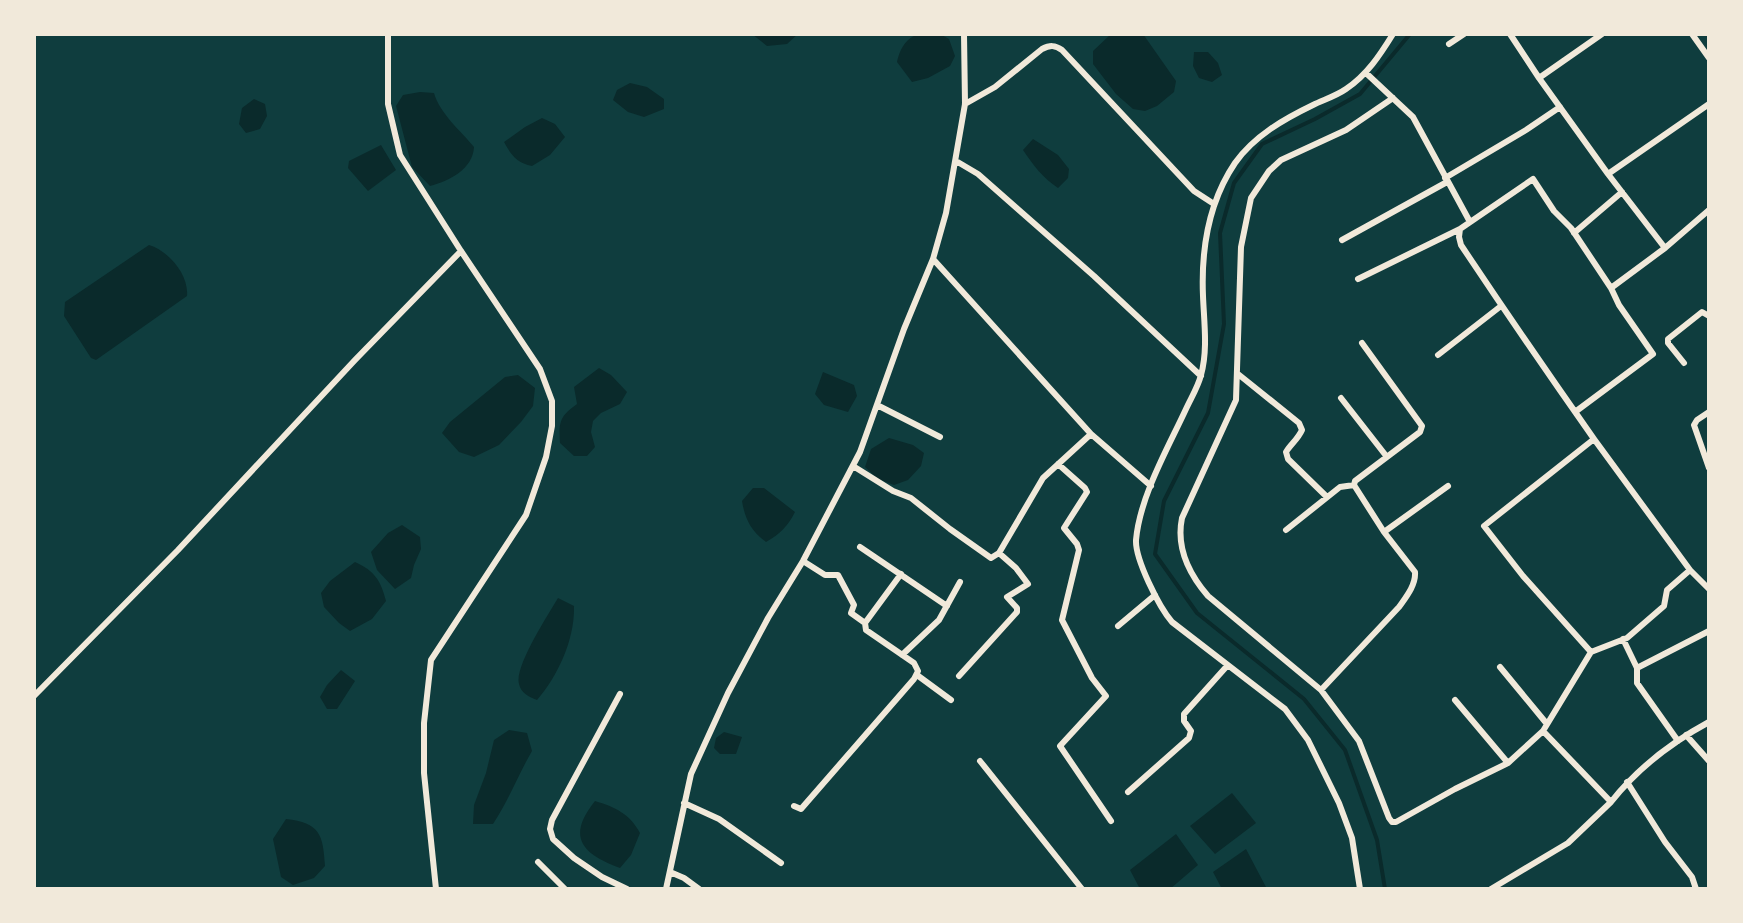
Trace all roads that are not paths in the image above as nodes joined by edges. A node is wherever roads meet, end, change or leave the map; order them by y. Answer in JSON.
{"nodes":[{"id":1,"x":388,"y":34,"type":"edge"},
{"id":2,"x":964,"y":34,"type":"edge"},
{"id":3,"x":1393,"y":34,"type":"edge"},
{"id":4,"x":1464,"y":34,"type":"edge"},
{"id":5,"x":1510,"y":34,"type":"edge"},
{"id":6,"x":1602,"y":34,"type":"edge"},
{"id":7,"x":1692,"y":34,"type":"edge"},
{"id":8,"x":1449,"y":44,"type":"dead end"},
{"id":9,"x":1709,"y":58,"type":"edge"},
{"id":10,"x":1368,"y":74,"type":"junction"},
{"id":11,"x":1539,"y":78,"type":"junction"},
{"id":12,"x":1393,"y":98,"type":"junction"},
{"id":13,"x":965,"y":104,"type":"junction"},
{"id":14,"x":1709,"y":104,"type":"edge"},
{"id":15,"x":1560,"y":107,"type":"junction"},
{"id":16,"x":956,"y":161,"type":"junction"},
{"id":17,"x":1608,"y":174,"type":"junction"},
{"id":18,"x":1446,"y":180,"type":"junction"},
{"id":19,"x":1622,"y":192,"type":"junction"},
{"id":20,"x":1214,"y":204,"type":"junction"},
{"id":21,"x":1709,"y":210,"type":"edge"},
{"id":22,"x":1470,"y":222,"type":"junction"},
{"id":23,"x":1460,"y":229,"type":"junction"},
{"id":24,"x":1574,"y":233,"type":"junction"},
{"id":25,"x":1342,"y":240,"type":"dead end"},
{"id":26,"x":1665,"y":248,"type":"junction"},
{"id":27,"x":461,"y":251,"type":"junction"},
{"id":28,"x":933,"y":259,"type":"junction"},
{"id":29,"x":1358,"y":279,"type":"dead end"},
{"id":30,"x":1611,"y":288,"type":"junction"},
{"id":31,"x":1501,"y":306,"type":"junction"},
{"id":32,"x":1709,"y":316,"type":"edge"},
{"id":33,"x":1362,"y":343,"type":"dead end"},
{"id":34,"x":1438,"y":355,"type":"dead end"},
{"id":35,"x":1684,"y":363,"type":"dead end"},
{"id":36,"x":1238,"y":374,"type":"junction"},
{"id":37,"x":1201,"y":376,"type":"junction"},
{"id":38,"x":1341,"y":398,"type":"dead end"},
{"id":39,"x":877,"y":405,"type":"junction"},
{"id":40,"x":1575,"y":412,"type":"junction"},
{"id":41,"x":1709,"y":412,"type":"edge"},
{"id":42,"x":1091,"y":434,"type":"junction"},
{"id":43,"x":940,"y":437,"type":"dead end"},
{"id":44,"x":1594,"y":439,"type":"junction"},
{"id":45,"x":1387,"y":457,"type":"junction"},
{"id":46,"x":1058,"y":464,"type":"junction"},
{"id":47,"x":853,"y":466,"type":"junction"},
{"id":48,"x":1709,"y":468,"type":"edge"},
{"id":49,"x":1354,"y":485,"type":"junction"},
{"id":50,"x":1151,"y":486,"type":"junction"},
{"id":51,"x":1448,"y":486,"type":"dead end"},
{"id":52,"x":1327,"y":497,"type":"junction"},
{"id":53,"x":1286,"y":530,"type":"dead end"},
{"id":54,"x":1384,"y":532,"type":"junction"},
{"id":55,"x":860,"y":547,"type":"dead end"},
{"id":56,"x":999,"y":553,"type":"junction"},
{"id":57,"x":803,"y":561,"type":"junction"},
{"id":58,"x":1690,"y":570,"type":"junction"},
{"id":59,"x":901,"y":574,"type":"junction"},
{"id":60,"x":960,"y":582,"type":"dead end"},
{"id":61,"x":1709,"y":589,"type":"edge"},
{"id":62,"x":1155,"y":595,"type":"junction"},
{"id":63,"x":947,"y":606,"type":"junction"},
{"id":64,"x":865,"y":623,"type":"junction"},
{"id":65,"x":1118,"y":626,"type":"dead end"},
{"id":66,"x":1709,"y":631,"type":"edge"},
{"id":67,"x":1623,"y":639,"type":"junction"},
{"id":68,"x":1591,"y":652,"type":"junction"},
{"id":69,"x":902,"y":655,"type":"junction"},
{"id":70,"x":1227,"y":666,"type":"junction"},
{"id":71,"x":1500,"y":667,"type":"dead end"},
{"id":72,"x":1637,"y":668,"type":"junction"},
{"id":73,"x":917,"y":675,"type":"junction"},
{"id":74,"x":959,"y":676,"type":"dead end"},
{"id":75,"x":1321,"y":690,"type":"junction"},
{"id":76,"x":620,"y":694,"type":"dead end"},
{"id":77,"x":34,"y":696,"type":"edge"},
{"id":78,"x":951,"y":700,"type":"dead end"},
{"id":79,"x":1455,"y":700,"type":"dead end"},
{"id":80,"x":1709,"y":722,"type":"edge"},
{"id":81,"x":1545,"y":727,"type":"junction"},
{"id":82,"x":1686,"y":735,"type":"junction"},
{"id":83,"x":1678,"y":741,"type":"junction"},
{"id":84,"x":980,"y":761,"type":"dead end"},
{"id":85,"x":1709,"y":761,"type":"edge"},
{"id":86,"x":1508,"y":763,"type":"junction"},
{"id":87,"x":1627,"y":782,"type":"junction"},
{"id":88,"x":1128,"y":792,"type":"dead end"},
{"id":89,"x":1611,"y":802,"type":"junction"},
{"id":90,"x":684,"y":803,"type":"junction"},
{"id":91,"x":794,"y":806,"type":"dead end"},
{"id":92,"x":1111,"y":821,"type":"dead end"},
{"id":93,"x":538,"y":862,"type":"dead end"},
{"id":94,"x":781,"y":863,"type":"dead end"},
{"id":95,"x":670,"y":872,"type":"junction"},
{"id":96,"x":1495,"y":888,"type":"edge"},
{"id":97,"x":436,"y":889,"type":"edge"},
{"id":98,"x":565,"y":889,"type":"edge"},
{"id":99,"x":627,"y":889,"type":"edge"},
{"id":100,"x":666,"y":889,"type":"edge"},
{"id":101,"x":699,"y":889,"type":"edge"},
{"id":102,"x":1082,"y":889,"type":"edge"},
{"id":103,"x":1360,"y":889,"type":"edge"},
{"id":104,"x":1696,"y":889,"type":"edge"}],
"edges":[{"from":1,"to":27,"type":"street"},
{"from":2,"to":13,"type":"street"},
{"from":3,"to":10,"type":"street"},
{"from":4,"to":8,"type":"street"},
{"from":5,"to":11,"type":"street"},
{"from":6,"to":11,"type":"street"},
{"from":7,"to":9,"type":"street"},
{"from":10,"to":12,"type":"street"},
{"from":10,"to":20,"type":"street"},
{"from":11,"to":15,"type":"street"},
{"from":12,"to":18,"type":"street"},
{"from":12,"to":36,"type":"street"},
{"from":13,"to":16,"type":"street"},
{"from":13,"to":20,"type":"street"},
{"from":14,"to":17,"type":"street"},
{"from":15,"to":17,"type":"street"},
{"from":15,"to":18,"type":"street"},
{"from":16,"to":28,"type":"street"},
{"from":16,"to":37,"type":"street"},
{"from":17,"to":19,"type":"street"},
{"from":18,"to":22,"type":"street"},
{"from":18,"to":25,"type":"street"},
{"from":19,"to":24,"type":"street"},
{"from":19,"to":26,"type":"street"},
{"from":20,"to":37,"type":"street"},
{"from":21,"to":26,"type":"street"},
{"from":22,"to":23,"type":"street"},
{"from":22,"to":24,"type":"street"},
{"from":23,"to":29,"type":"street"},
{"from":23,"to":31,"type":"street"},
{"from":24,"to":30,"type":"street"},
{"from":26,"to":30,"type":"street"},
{"from":27,"to":77,"type":"street"},
{"from":27,"to":97,"type":"street"},
{"from":28,"to":39,"type":"street"},
{"from":28,"to":42,"type":"street"},
{"from":30,"to":40,"type":"street"},
{"from":31,"to":34,"type":"street"},
{"from":31,"to":40,"type":"street"},
{"from":32,"to":35,"type":"street"},
{"from":33,"to":45,"type":"street"},
{"from":36,"to":52,"type":"street"},
{"from":36,"to":75,"type":"street"},
{"from":37,"to":50,"type":"street"},
{"from":38,"to":45,"type":"street"},
{"from":39,"to":43,"type":"street"},
{"from":39,"to":47,"type":"street"},
{"from":40,"to":44,"type":"street"},
{"from":41,"to":48,"type":"street"},
{"from":42,"to":46,"type":"street"},
{"from":42,"to":50,"type":"street"},
{"from":44,"to":58,"type":"street"},
{"from":44,"to":68,"type":"street"},
{"from":45,"to":49,"type":"street"},
{"from":46,"to":56,"type":"street"},
{"from":46,"to":92,"type":"street"},
{"from":47,"to":56,"type":"street"},
{"from":47,"to":57,"type":"street"},
{"from":49,"to":52,"type":"street"},
{"from":49,"to":54,"type":"street"},
{"from":50,"to":62,"type":"street"},
{"from":51,"to":54,"type":"street"},
{"from":52,"to":53,"type":"street"},
{"from":54,"to":75,"type":"street"},
{"from":55,"to":59,"type":"street"},
{"from":56,"to":74,"type":"street"},
{"from":57,"to":64,"type":"street"},
{"from":57,"to":90,"type":"street"},
{"from":58,"to":61,"type":"street"},
{"from":58,"to":67,"type":"street"},
{"from":59,"to":63,"type":"street"},
{"from":59,"to":64,"type":"street"},
{"from":60,"to":63,"type":"street"},
{"from":62,"to":65,"type":"street"},
{"from":62,"to":70,"type":"street"},
{"from":63,"to":69,"type":"street"},
{"from":64,"to":69,"type":"street"},
{"from":66,"to":72,"type":"street"},
{"from":67,"to":68,"type":"street"},
{"from":67,"to":72,"type":"street"},
{"from":68,"to":81,"type":"street"},
{"from":69,"to":73,"type":"street"},
{"from":70,"to":88,"type":"street"},
{"from":70,"to":103,"type":"street"},
{"from":71,"to":81,"type":"street"},
{"from":72,"to":83,"type":"street"},
{"from":73,"to":78,"type":"street"},
{"from":73,"to":91,"type":"street"},
{"from":75,"to":86,"type":"street"},
{"from":76,"to":99,"type":"street"},
{"from":79,"to":86,"type":"street"},
{"from":80,"to":82,"type":"street"},
{"from":81,"to":86,"type":"street"},
{"from":81,"to":89,"type":"street"},
{"from":82,"to":83,"type":"street"},
{"from":82,"to":85,"type":"street"},
{"from":83,"to":87,"type":"street"},
{"from":84,"to":102,"type":"street"},
{"from":87,"to":89,"type":"street"},
{"from":87,"to":104,"type":"street"},
{"from":89,"to":96,"type":"street"},
{"from":90,"to":94,"type":"street"},
{"from":90,"to":95,"type":"street"},
{"from":93,"to":98,"type":"street"},
{"from":95,"to":100,"type":"street"},
{"from":95,"to":101,"type":"street"}]}
